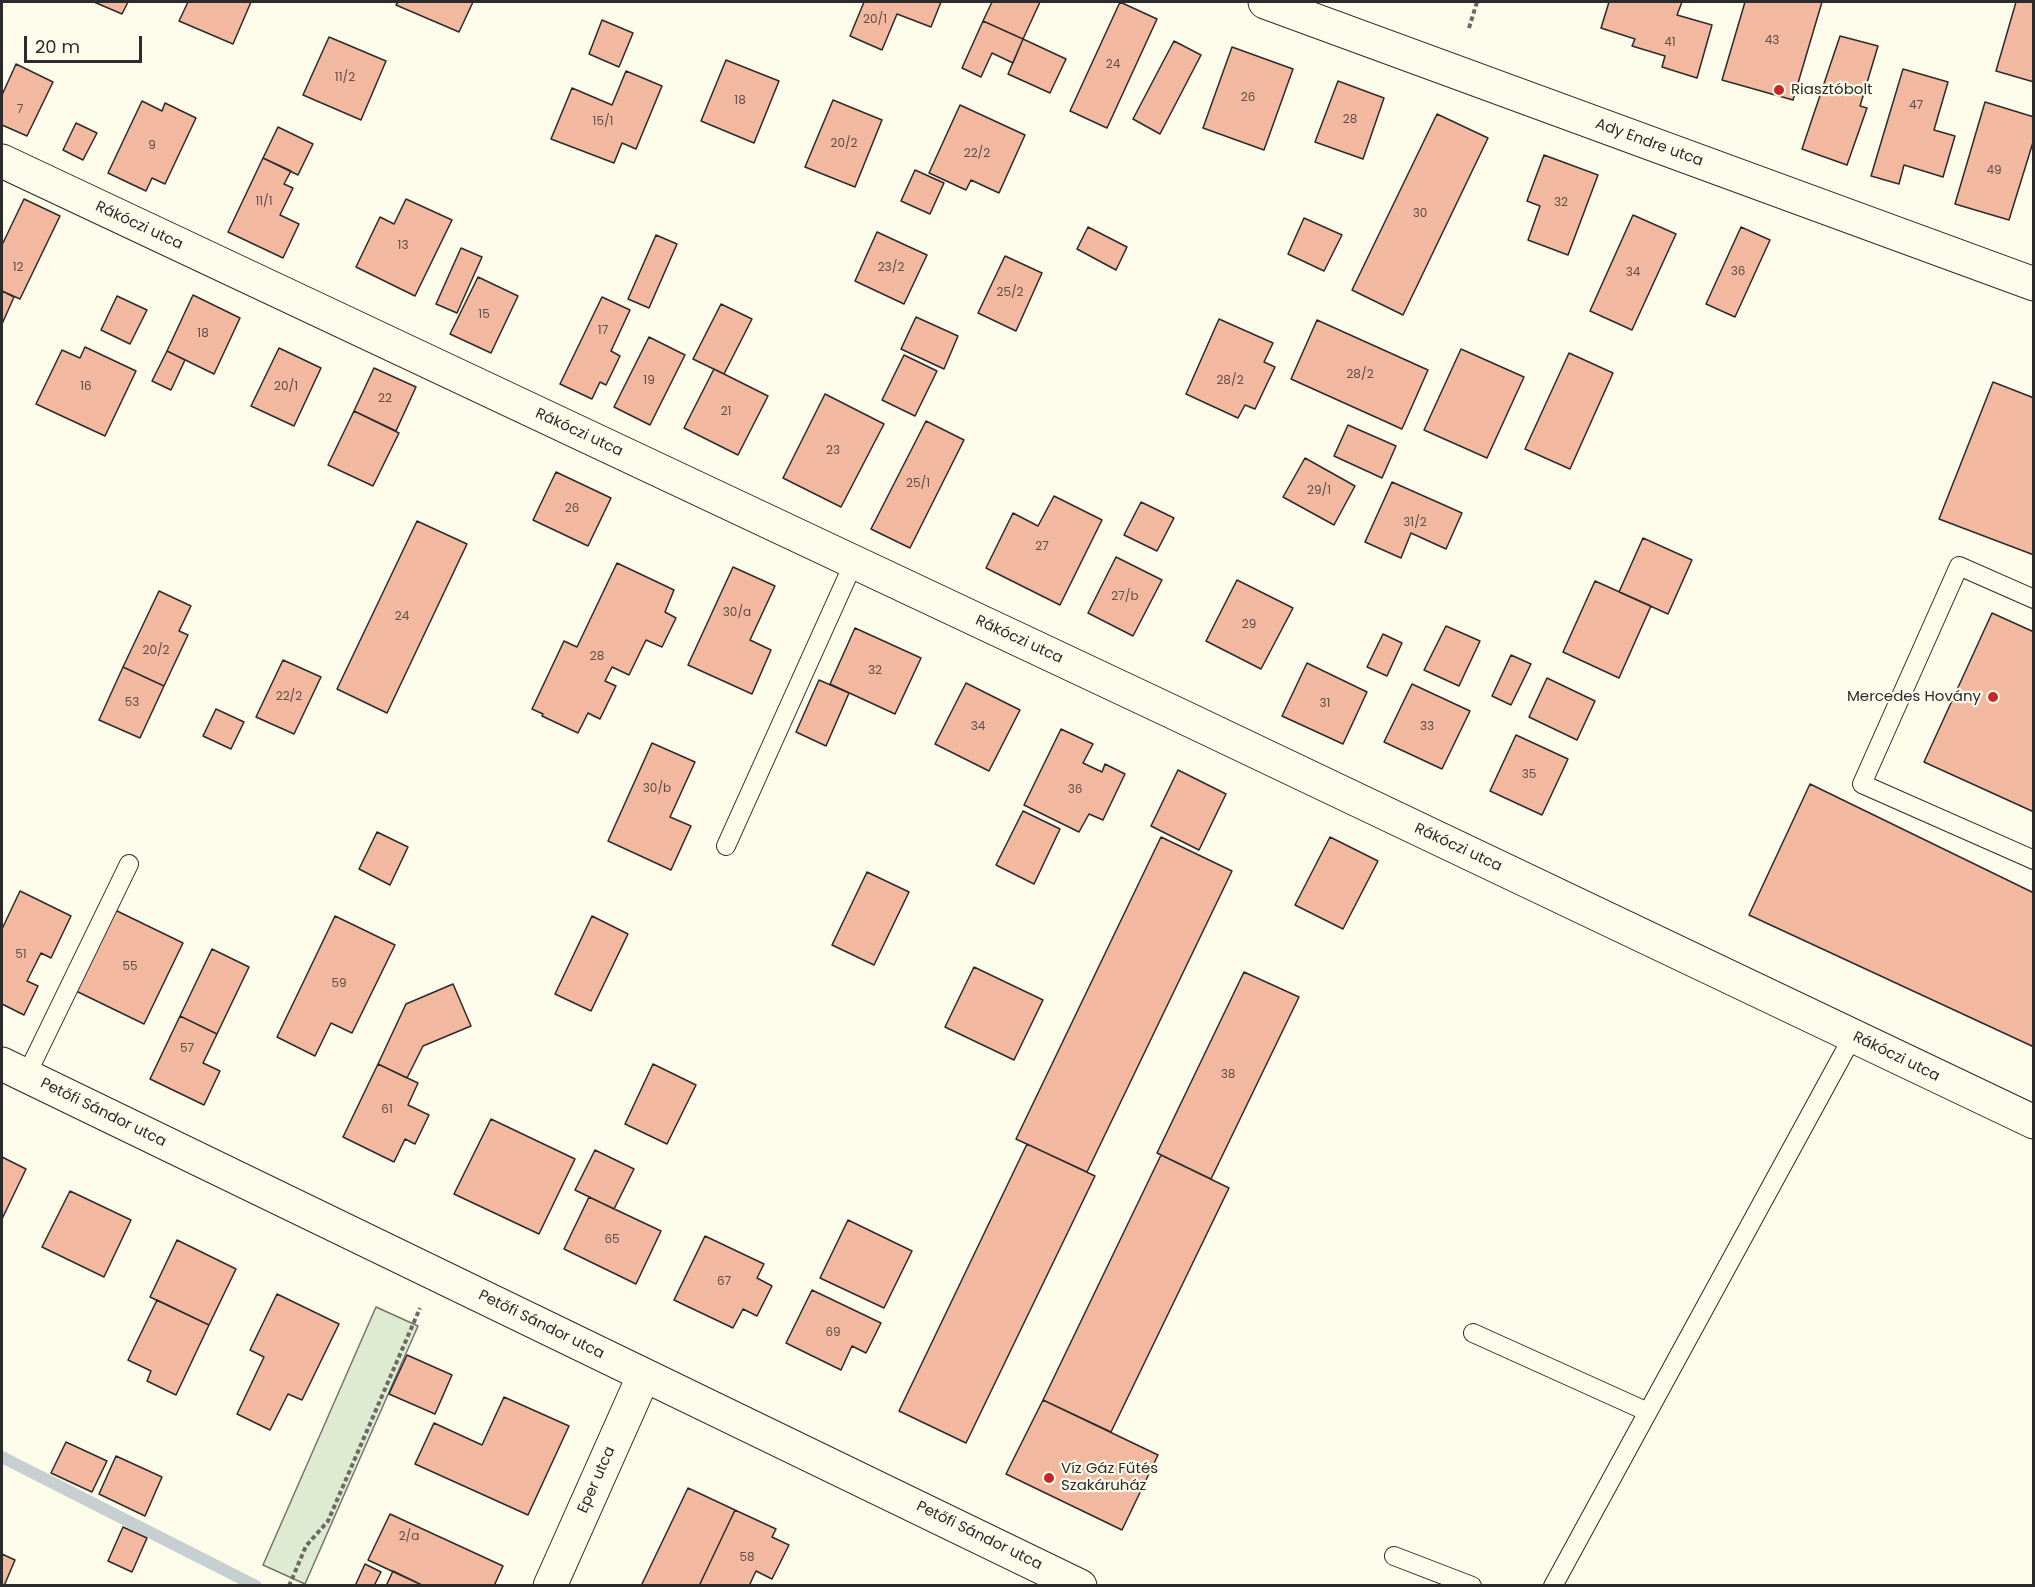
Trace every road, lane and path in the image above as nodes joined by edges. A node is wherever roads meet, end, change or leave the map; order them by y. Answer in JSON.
{"nodes":[{"id":1,"x":1265,"y":2,"type":"edge"},
{"id":2,"x":1477,"y":2,"type":"edge"},
{"id":3,"x":1469,"y":28,"type":"dead end"},
{"id":4,"x":2,"y":161,"type":"edge"},
{"id":5,"x":2034,"y":284,"type":"edge"},
{"id":6,"x":854,"y":562,"type":"junction"},
{"id":7,"x":2034,"y":599,"type":"edge"},
{"id":8,"x":726,"y":846,"type":"dead end"},
{"id":9,"x":2034,"y":860,"type":"edge"},
{"id":10,"x":129,"y":864,"type":"dead end"},
{"id":11,"x":1854,"y":1036,"type":"junction"},
{"id":12,"x":14,"y":1070,"type":"edge"},
{"id":13,"x":2034,"y":1122,"type":"edge"},
{"id":14,"x":435,"y":1274,"type":"junction"},
{"id":15,"x":1473,"y":1333,"type":"dead end"},
{"id":16,"x":644,"y":1375,"type":"junction"},
{"id":17,"x":1648,"y":1412,"type":"junction"},
{"id":18,"x":1394,"y":1556,"type":"dead end"},
{"id":19,"x":1062,"y":1582,"type":"edge"},
{"id":20,"x":289,"y":1586,"type":"edge"},
{"id":21,"x":550,"y":1586,"type":"edge"},
{"id":22,"x":1472,"y":1586,"type":"edge"},
{"id":23,"x":1553,"y":1586,"type":"edge"}],
"edges":[{"from":1,"to":5,"type":"street","name":"Ady Endre utca"},
{"from":2,"to":3,"type":"path"},
{"from":4,"to":6,"type":"street","name":"Rákóczi utca"},
{"from":6,"to":8,"type":"lane"},
{"from":6,"to":11,"type":"street","name":"Rákóczi utca"},
{"from":7,"to":9,"type":"lane"},
{"from":10,"to":12,"type":"lane"},
{"from":11,"to":13,"type":"street","name":"Rákóczi utca"},
{"from":11,"to":17,"type":"lane"},
{"from":12,"to":14,"type":"street","name":"Petőfi Sándor utca"},
{"from":14,"to":16,"type":"street","name":"Petőfi Sándor utca"},
{"from":14,"to":20,"type":"path"},
{"from":15,"to":17,"type":"lane"},
{"from":16,"to":19,"type":"street","name":"Petőfi Sándor utca"},
{"from":16,"to":21,"type":"street","name":"Eper utca"},
{"from":17,"to":23,"type":"lane"},
{"from":18,"to":22,"type":"lane"}]}
